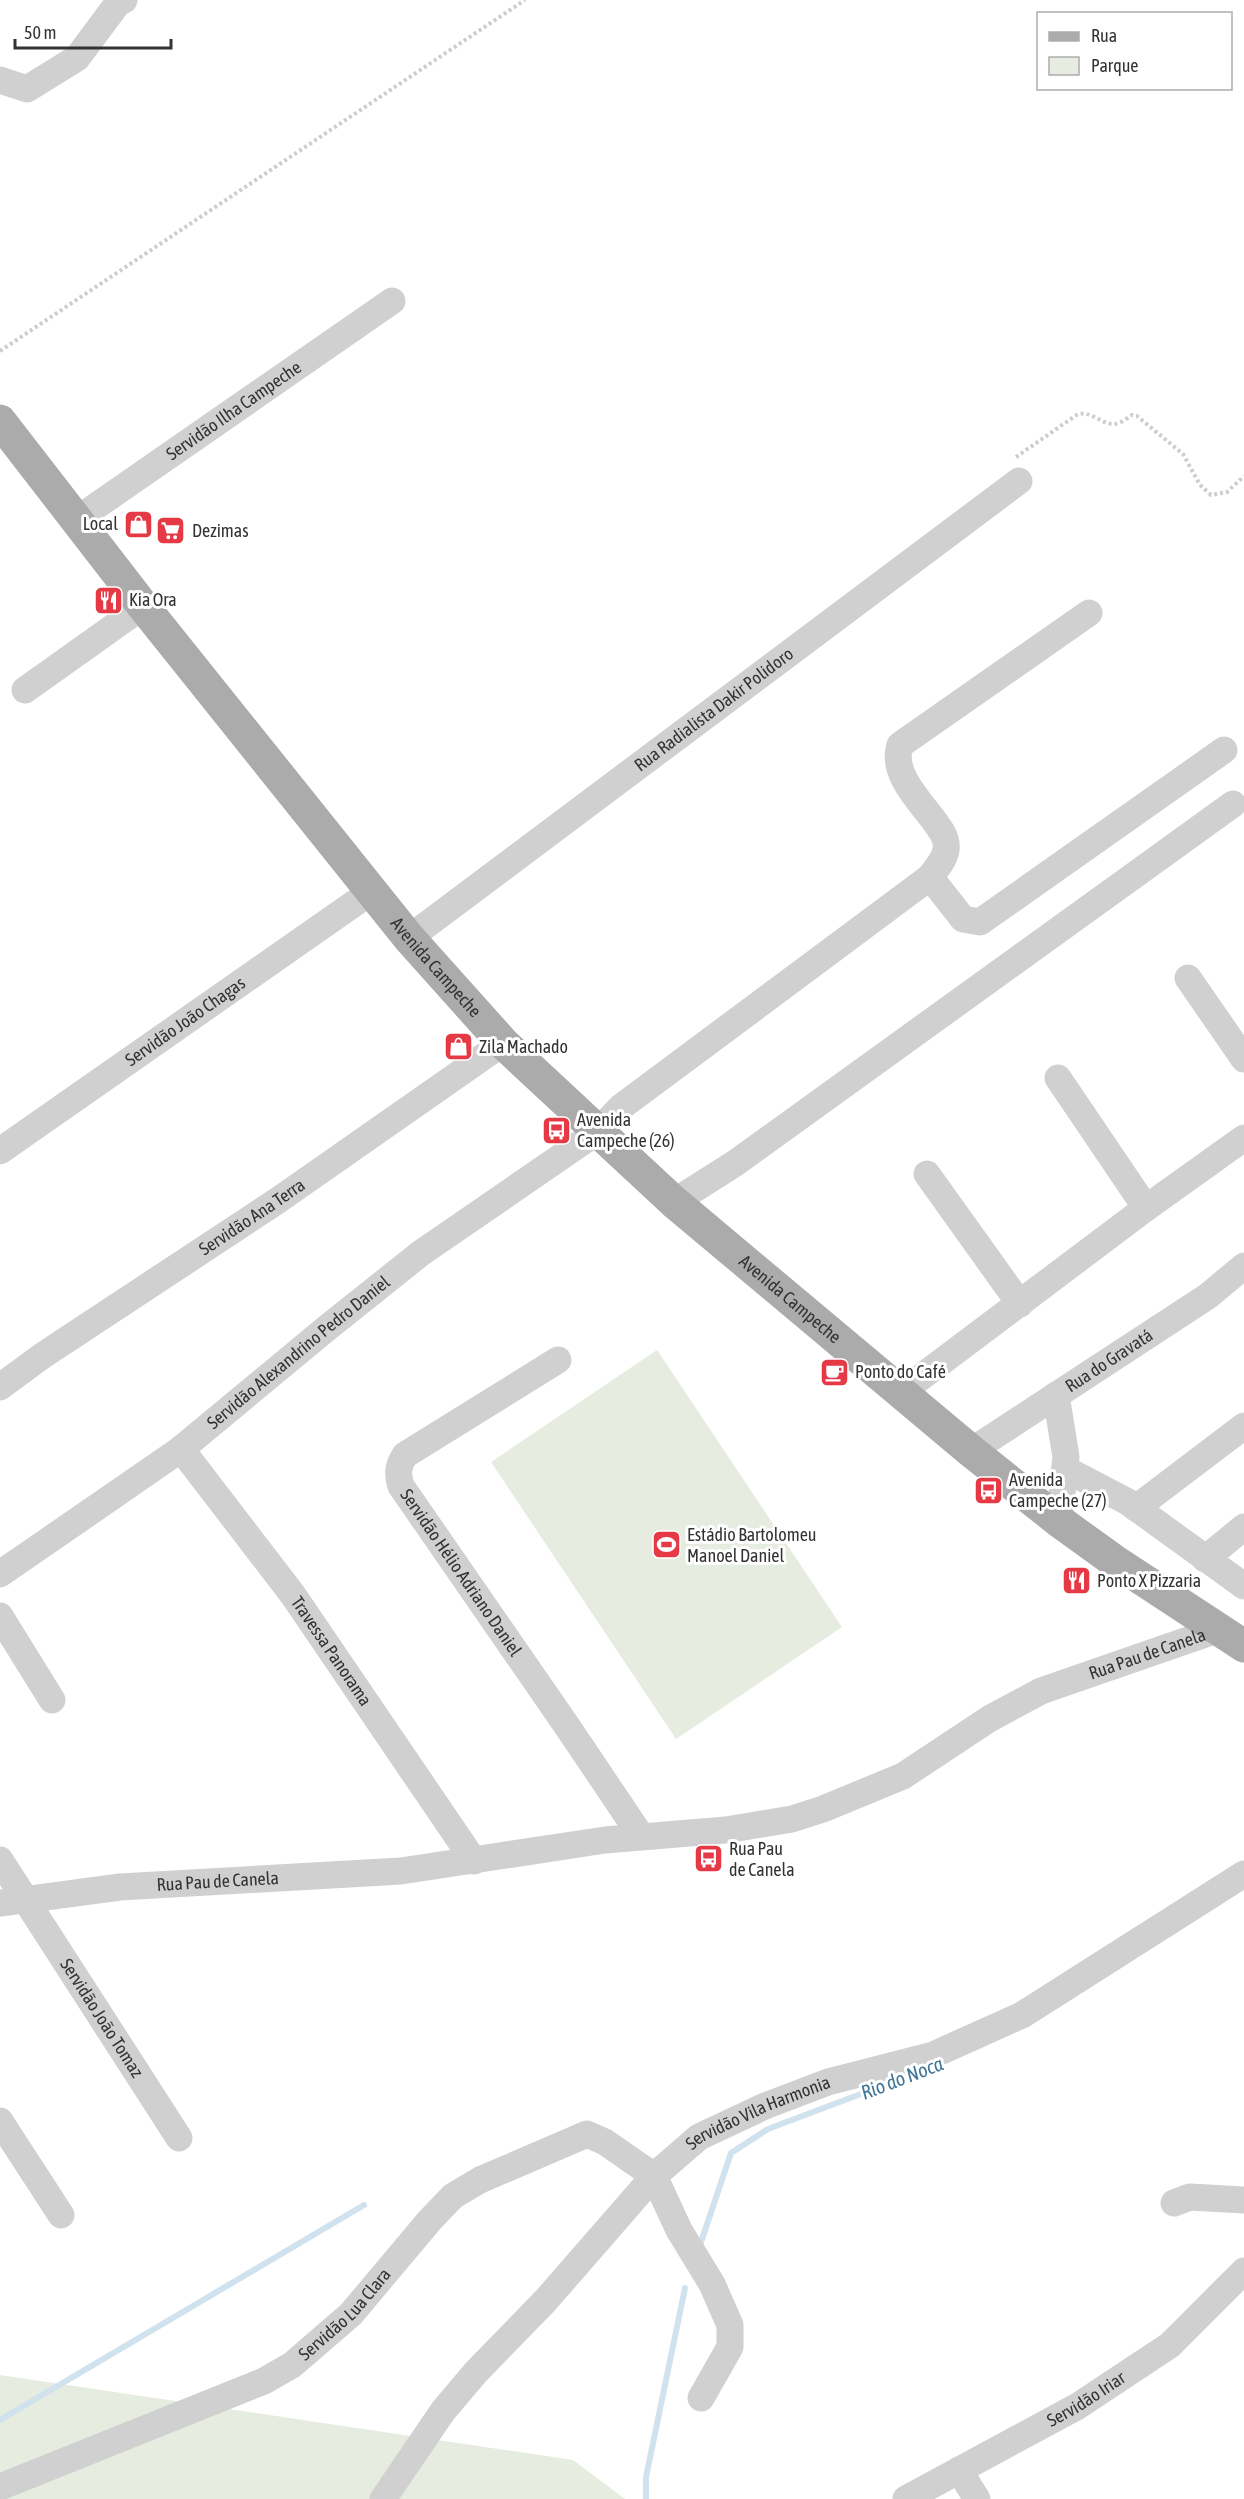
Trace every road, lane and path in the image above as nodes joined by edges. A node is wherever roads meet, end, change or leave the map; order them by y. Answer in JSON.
{"nodes":[{"id":1,"x":124,"y":0,"type":"edge"},
{"id":2,"x":525,"y":0,"type":"edge"},
{"id":3,"x":0,"y":80,"type":"edge"},
{"id":4,"x":392,"y":301,"type":"dead end"},
{"id":5,"x":0,"y":351,"type":"edge"},
{"id":6,"x":0,"y":421,"type":"edge"},
{"id":7,"x":1244,"y":476,"type":"edge"},
{"id":8,"x":1019,"y":480,"type":"joint"},
{"id":9,"x":76,"y":520,"type":"junction"},
{"id":10,"x":143,"y":606,"type":"junction"},
{"id":11,"x":1089,"y":613,"type":"dead end"},
{"id":12,"x":25,"y":690,"type":"dead end"},
{"id":13,"x":1224,"y":750,"type":"dead end"},
{"id":14,"x":1233,"y":804,"type":"dead end"},
{"id":15,"x":930,"y":878,"type":"junction"},
{"id":16,"x":372,"y":891,"type":"junction"},
{"id":17,"x":409,"y":938,"type":"junction"},
{"id":18,"x":1188,"y":978,"type":"dead end"},
{"id":19,"x":502,"y":1043,"type":"junction"},
{"id":20,"x":1244,"y":1059,"type":"edge"},
{"id":21,"x":1058,"y":1078,"type":"dead end"},
{"id":22,"x":597,"y":1132,"type":"junction"},
{"id":23,"x":1244,"y":1138,"type":"edge"},
{"id":24,"x":0,"y":1151,"type":"edge"},
{"id":25,"x":927,"y":1174,"type":"dead end"},
{"id":26,"x":674,"y":1202,"type":"junction"},
{"id":27,"x":1146,"y":1208,"type":"junction"},
{"id":28,"x":1244,"y":1266,"type":"edge"},
{"id":29,"x":1020,"y":1304,"type":"junction"},
{"id":30,"x":558,"y":1360,"type":"dead end"},
{"id":31,"x":0,"y":1387,"type":"edge"},
{"id":32,"x":900,"y":1393,"type":"junction"},
{"id":33,"x":1056,"y":1395,"type":"junction"},
{"id":34,"x":1244,"y":1426,"type":"edge"},
{"id":35,"x":181,"y":1449,"type":"junction"},
{"id":36,"x":971,"y":1450,"type":"junction"},
{"id":37,"x":1065,"y":1468,"type":"junction"},
{"id":38,"x":1136,"y":1508,"type":"junction"},
{"id":39,"x":1059,"y":1521,"type":"junction"},
{"id":40,"x":1244,"y":1527,"type":"edge"},
{"id":41,"x":1205,"y":1559,"type":"junction"},
{"id":42,"x":0,"y":1574,"type":"edge"},
{"id":43,"x":1244,"y":1586,"type":"edge"},
{"id":44,"x":0,"y":1616,"type":"edge"},
{"id":45,"x":1231,"y":1638,"type":"edge"},
{"id":46,"x":52,"y":1700,"type":"dead end"},
{"id":47,"x":641,"y":1836,"type":"junction"},
{"id":48,"x":0,"y":1860,"type":"edge"},
{"id":49,"x":474,"y":1861,"type":"junction"},
{"id":50,"x":1244,"y":1874,"type":"edge"},
{"id":51,"x":12,"y":1901,"type":"edge"},
{"id":52,"x":0,"y":2121,"type":"edge"},
{"id":53,"x":179,"y":2138,"type":"dead end"},
{"id":54,"x":654,"y":2176,"type":"junction"},
{"id":55,"x":1244,"y":2200,"type":"edge"},
{"id":56,"x":1174,"y":2203,"type":"dead end"},
{"id":57,"x":61,"y":2215,"type":"dead end"},
{"id":58,"x":1244,"y":2271,"type":"edge"},
{"id":59,"x":701,"y":2398,"type":"dead end"},
{"id":60,"x":958,"y":2470,"type":"junction"},
{"id":61,"x":0,"y":2487,"type":"edge"},
{"id":62,"x":383,"y":2499,"type":"edge"},
{"id":63,"x":906,"y":2499,"type":"edge"},
{"id":64,"x":977,"y":2499,"type":"edge"}],
"edges":[{"from":1,"to":3,"type":"street"},
{"from":2,"to":5,"type":"path"},
{"from":4,"to":9,"type":"street","name":"Servidão Ilha Campeche"},
{"from":6,"to":9,"type":"main road","name":"Avenida Campeche"},
{"from":7,"to":8,"type":"path"},
{"from":8,"to":17,"type":"street","name":"Rua Radialista Dakir Polidoro"},
{"from":9,"to":10,"type":"main road","name":"Avenida Campeche"},
{"from":10,"to":12,"type":"street"},
{"from":10,"to":16,"type":"main road","name":"Avenida Campeche"},
{"from":11,"to":15,"type":"street"},
{"from":13,"to":15,"type":"street"},
{"from":14,"to":26,"type":"street"},
{"from":15,"to":22,"type":"street","name":"Servidão Alexandrino Pedro Daniel"},
{"from":16,"to":17,"type":"main road","name":"Avenida Campeche"},
{"from":16,"to":24,"type":"street","name":"Servidão João Chagas"},
{"from":17,"to":19,"type":"main road","name":"Avenida Campeche"},
{"from":18,"to":20,"type":"street"},
{"from":19,"to":22,"type":"main road","name":"Avenida Campeche"},
{"from":19,"to":31,"type":"street","name":"Servidão Ana Terra"},
{"from":21,"to":27,"type":"street"},
{"from":22,"to":26,"type":"main road","name":"Avenida Campeche"},
{"from":22,"to":35,"type":"street","name":"Servidão Alexandrino Pedro Daniel"},
{"from":23,"to":27,"type":"street"},
{"from":25,"to":29,"type":"street"},
{"from":26,"to":32,"type":"main road","name":"Avenida Campeche"},
{"from":27,"to":29,"type":"street"},
{"from":28,"to":33,"type":"street","name":"Rua do Gravatá"},
{"from":29,"to":32,"type":"street"},
{"from":30,"to":47,"type":"street","name":"Servidão Hélio Adriano Daniel"},
{"from":32,"to":36,"type":"main road","name":"Avenida Campeche"},
{"from":33,"to":36,"type":"street","name":"Rua do Gravatá"},
{"from":33,"to":37,"type":"street"},
{"from":34,"to":38,"type":"street"},
{"from":35,"to":42,"type":"street","name":"Servidão Alexandrino Pedro Daniel"},
{"from":35,"to":49,"type":"street","name":"Travessa Panorama"},
{"from":36,"to":39,"type":"main road","name":"Avenida Campeche"},
{"from":37,"to":38,"type":"street"},
{"from":37,"to":39,"type":"street"},
{"from":38,"to":41,"type":"street"},
{"from":39,"to":45,"type":"main road","name":"Avenida Campeche"},
{"from":40,"to":41,"type":"street"},
{"from":41,"to":43,"type":"street"},
{"from":44,"to":46,"type":"street"},
{"from":45,"to":47,"type":"street","name":"Rua Pau de Canela"},
{"from":47,"to":49,"type":"street","name":"Rua Pau de Canela"},
{"from":48,"to":51,"type":"street","name":"Servidão João Tomaz"},
{"from":49,"to":51,"type":"street","name":"Rua Pau de Canela"},
{"from":50,"to":54,"type":"street","name":"Servidão Vila Harmonia"},
{"from":51,"to":53,"type":"street","name":"Servidão João Tomaz"},
{"from":52,"to":57,"type":"street"},
{"from":54,"to":59,"type":"street"},
{"from":54,"to":61,"type":"street","name":"Servidão Lua Clara"},
{"from":54,"to":62,"type":"street","name":"Servidão Vila Harmonia"},
{"from":55,"to":56,"type":"street"},
{"from":58,"to":60,"type":"street","name":"Servidão Iriar"},
{"from":60,"to":63,"type":"street","name":"Servidão Iriar"},
{"from":60,"to":64,"type":"street"}]}
